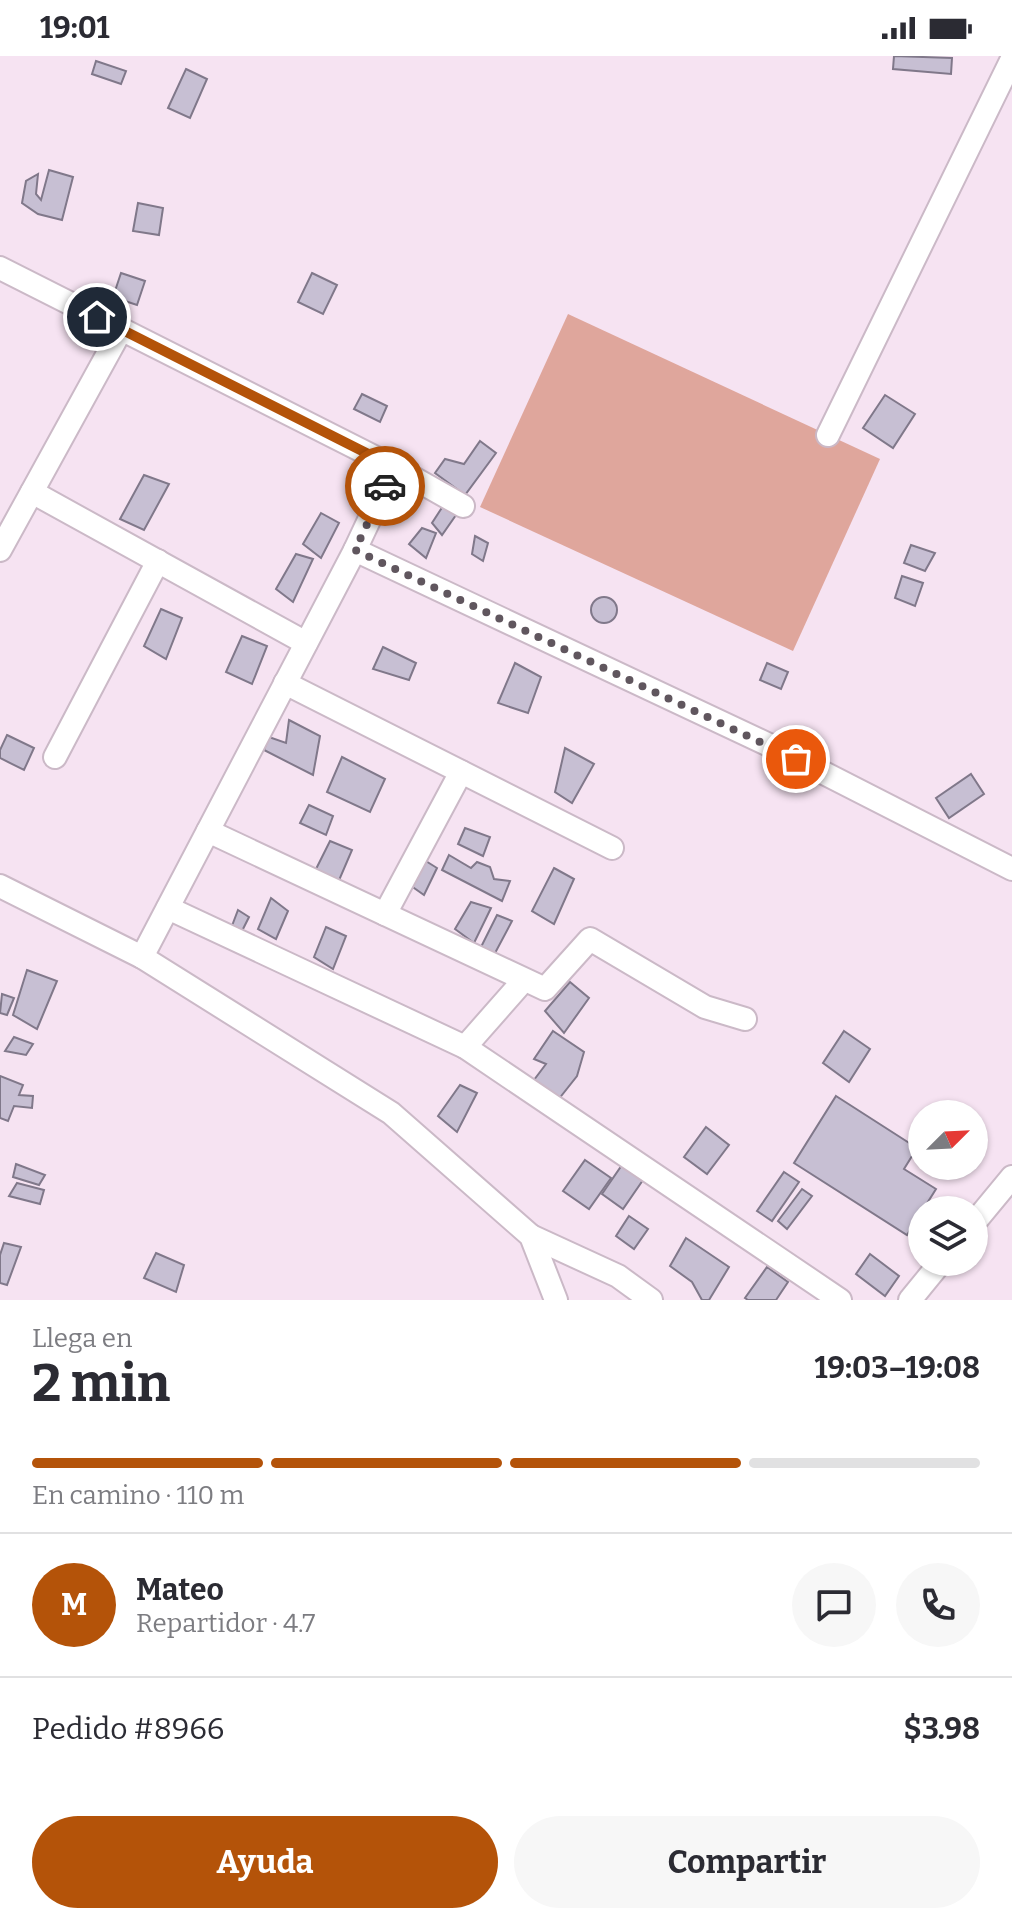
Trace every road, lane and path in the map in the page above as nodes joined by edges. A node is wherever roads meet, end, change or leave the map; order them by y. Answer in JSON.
{"nodes":[{"id":1,"x":1012,"y":59,"type":"edge"},
{"id":2,"x":0,"y":268,"type":"edge"},
{"id":3,"x":121,"y":330,"type":"junction"},
{"id":4,"x":828,"y":435,"type":"dead end"},
{"id":5,"x":394,"y":467,"type":"junction"},
{"id":6,"x":32,"y":492,"type":"junction"},
{"id":7,"x":463,"y":506,"type":"dead end"},
{"id":8,"x":0,"y":550,"type":"edge"},
{"id":9,"x":355,"y":550,"type":"junction"},
{"id":10,"x":158,"y":561,"type":"junction"},
{"id":11,"x":306,"y":643,"type":"junction"},
{"id":12,"x":285,"y":683,"type":"junction"},
{"id":13,"x":55,"y":757,"type":"dead end"},
{"id":14,"x":461,"y":772,"type":"junction"},
{"id":15,"x":208,"y":831,"type":"junction"},
{"id":16,"x":612,"y":848,"type":"dead end"},
{"id":17,"x":1012,"y":869,"type":"edge"},
{"id":18,"x":0,"y":886,"type":"edge"},
{"id":19,"x":168,"y":908,"type":"junction"},
{"id":20,"x":385,"y":914,"type":"junction"},
{"id":21,"x":142,"y":957,"type":"junction"},
{"id":22,"x":524,"y":980,"type":"junction"},
{"id":23,"x":745,"y":1019,"type":"dead end"},
{"id":24,"x":465,"y":1047,"type":"junction"},
{"id":25,"x":1012,"y":1177,"type":"edge"},
{"id":26,"x":988,"y":1206,"type":"edge"},
{"id":27,"x":531,"y":1236,"type":"junction"},
{"id":28,"x":930,"y":1276,"type":"edge"},
{"id":29,"x":556,"y":1300,"type":"edge"},
{"id":30,"x":651,"y":1300,"type":"edge"},
{"id":31,"x":840,"y":1300,"type":"edge"},
{"id":32,"x":910,"y":1300,"type":"edge"}],
"edges":[{"from":1,"to":4,"type":"street"},
{"from":2,"to":3,"type":"street"},
{"from":3,"to":5,"type":"street"},
{"from":3,"to":6,"type":"street"},
{"from":5,"to":7,"type":"street"},
{"from":5,"to":9,"type":"street"},
{"from":6,"to":8,"type":"street"},
{"from":6,"to":10,"type":"street"},
{"from":9,"to":11,"type":"street"},
{"from":9,"to":17,"type":"street"},
{"from":10,"to":11,"type":"street"},
{"from":10,"to":13,"type":"street"},
{"from":11,"to":12,"type":"street"},
{"from":12,"to":14,"type":"street"},
{"from":12,"to":15,"type":"street"},
{"from":14,"to":16,"type":"street"},
{"from":14,"to":20,"type":"street"},
{"from":15,"to":19,"type":"street"},
{"from":15,"to":20,"type":"street"},
{"from":18,"to":21,"type":"street"},
{"from":19,"to":21,"type":"street"},
{"from":19,"to":24,"type":"street"},
{"from":20,"to":22,"type":"street"},
{"from":21,"to":27,"type":"street"},
{"from":22,"to":23,"type":"street"},
{"from":22,"to":24,"type":"street"},
{"from":24,"to":31,"type":"street"},
{"from":25,"to":26,"type":"street"},
{"from":27,"to":29,"type":"street"},
{"from":27,"to":30,"type":"street"},
{"from":28,"to":32,"type":"street"}]}
